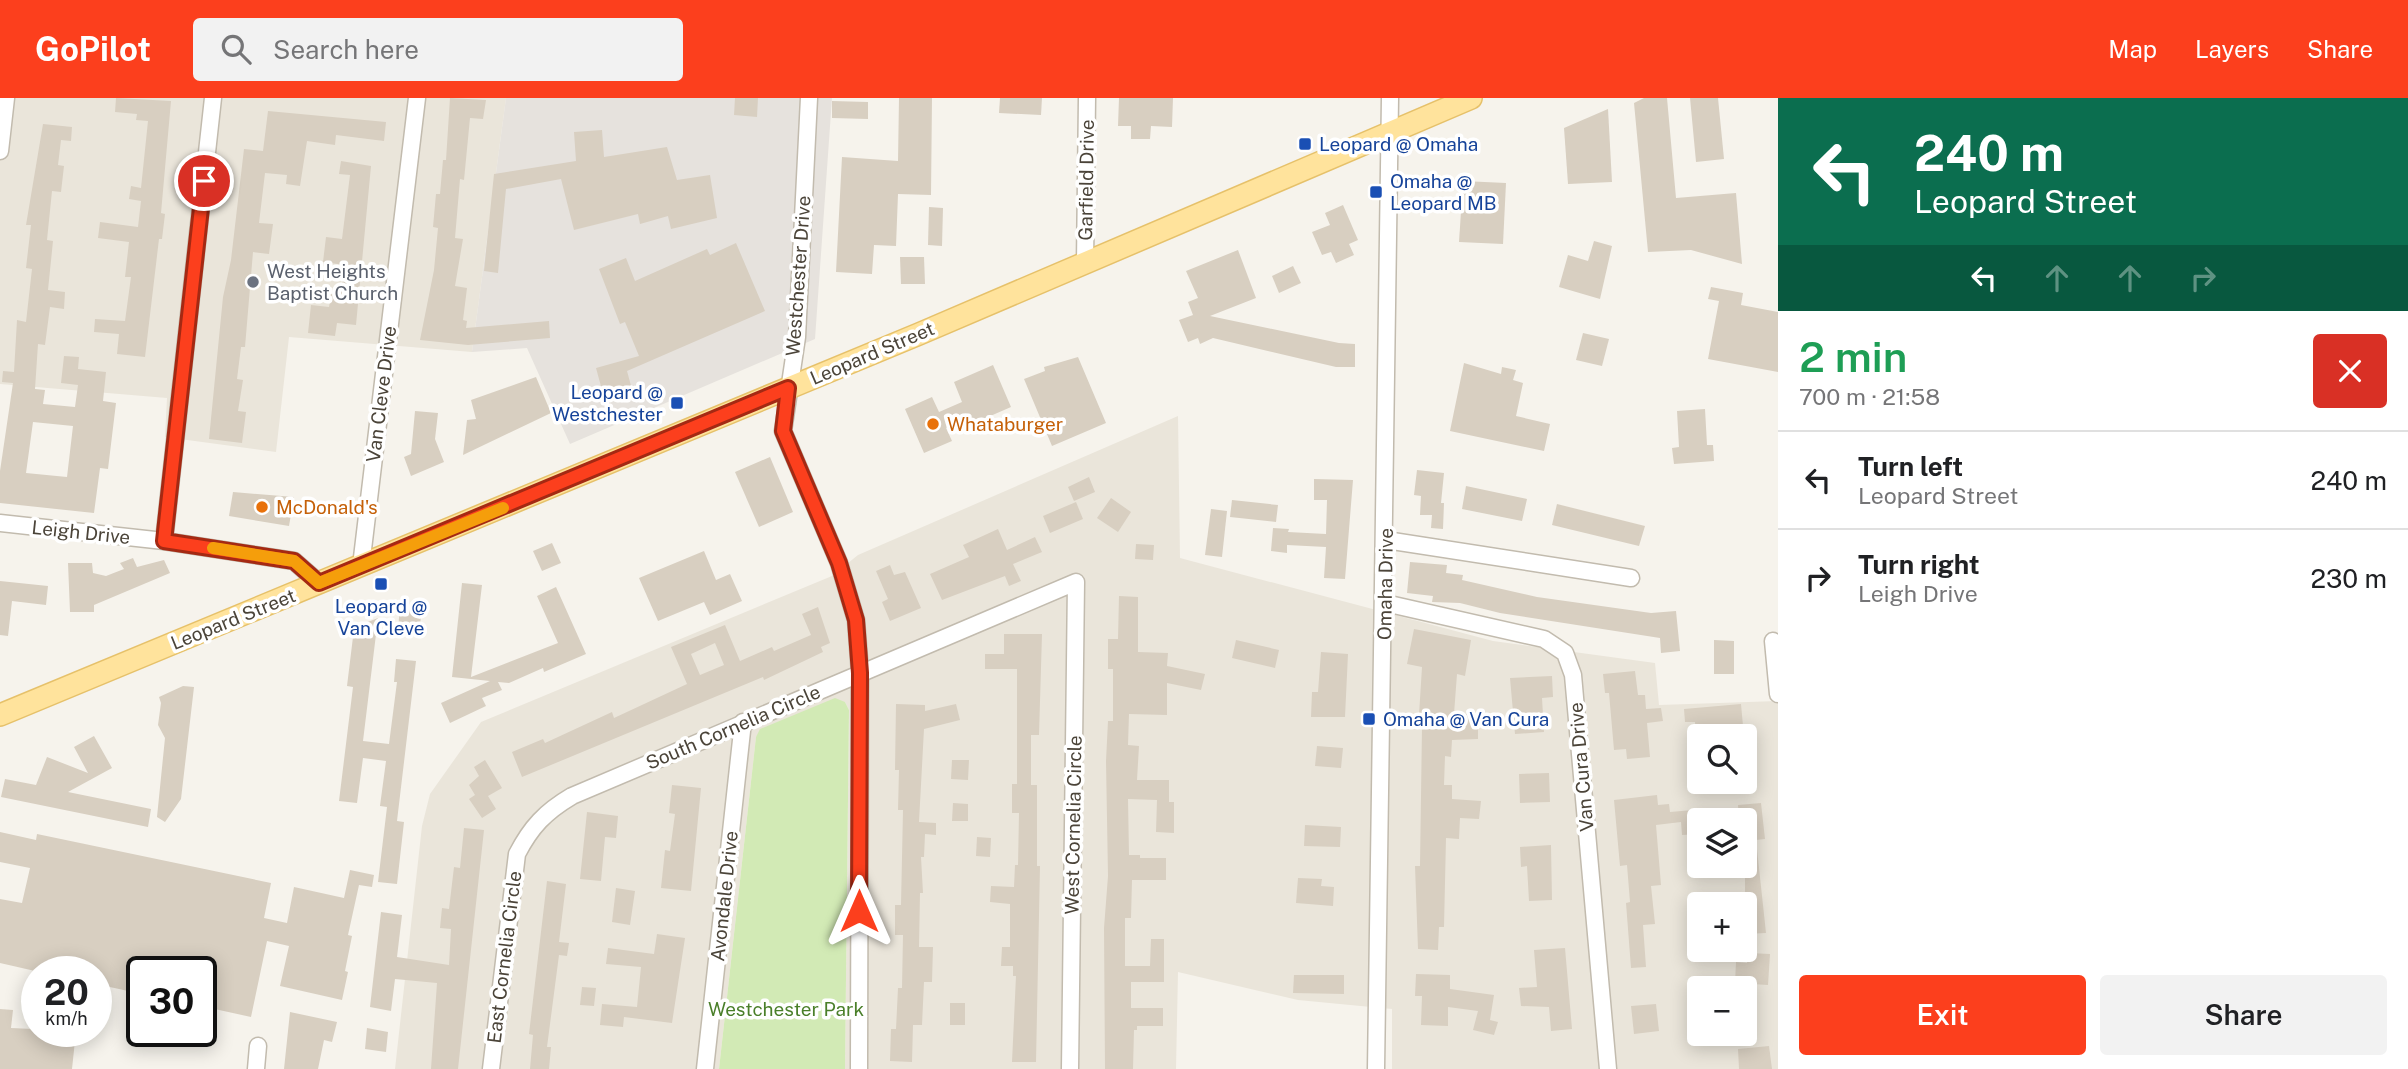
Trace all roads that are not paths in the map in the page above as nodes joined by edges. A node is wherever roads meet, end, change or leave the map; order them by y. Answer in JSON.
{"nodes":[{"id":1,"x":6,"y":98,"type":"edge"},
{"id":2,"x":213,"y":98,"type":"edge"},
{"id":3,"x":417,"y":98,"type":"edge"},
{"id":4,"x":809,"y":98,"type":"edge"},
{"id":5,"x":1087,"y":98,"type":"edge"},
{"id":6,"x":1390,"y":98,"type":"edge"},
{"id":7,"x":1471,"y":98,"type":"edge"},
{"id":8,"x":1390,"y":132,"type":"junction"},
{"id":9,"x":0,"y":151,"type":"edge"},
{"id":10,"x":1085,"y":263,"type":"junction"},
{"id":11,"x":788,"y":388,"type":"junction"},
{"id":12,"x":0,"y":523,"type":"edge"},
{"id":13,"x":1386,"y":540,"type":"junction"},
{"id":14,"x":164,"y":541,"type":"junction"},
{"id":15,"x":361,"y":566,"type":"junction"},
{"id":16,"x":1631,"y":578,"type":"dead end"},
{"id":17,"x":1076,"y":582,"type":"joint"},
{"id":18,"x":319,"y":583,"type":"junction"},
{"id":19,"x":1385,"y":603,"type":"junction"},
{"id":20,"x":1773,"y":641,"type":"dead end"},
{"id":21,"x":860,"y":673,"type":"junction"},
{"id":22,"x":1778,"y":694,"type":"edge"},
{"id":23,"x":0,"y":715,"type":"edge"},
{"id":24,"x":743,"y":722,"type":"junction"},
{"id":25,"x":546,"y":811,"type":"joint"},
{"id":26,"x":258,"y":1046,"type":"dead end"},
{"id":27,"x":256,"y":1069,"type":"edge"},
{"id":28,"x":491,"y":1069,"type":"edge"},
{"id":29,"x":705,"y":1069,"type":"edge"},
{"id":30,"x":859,"y":1069,"type":"edge"},
{"id":31,"x":1070,"y":1069,"type":"edge"},
{"id":32,"x":1376,"y":1069,"type":"edge"},
{"id":33,"x":1608,"y":1069,"type":"edge"}],
"edges":[{"from":1,"to":9,"type":"street"},
{"from":2,"to":14,"type":"street"},
{"from":3,"to":15,"type":"street","name":"Van Cleve Drive"},
{"from":4,"to":11,"type":"street","name":"Westchester Drive"},
{"from":5,"to":10,"type":"street","name":"Garfield Drive"},
{"from":6,"to":8,"type":"street","name":"Omaha Drive"},
{"from":7,"to":8,"type":"main road","name":"Leopard Street"},
{"from":8,"to":10,"type":"main road","name":"Leopard Street"},
{"from":8,"to":13,"type":"street","name":"Omaha Drive"},
{"from":10,"to":11,"type":"main road","name":"Leopard Street"},
{"from":11,"to":15,"type":"main road","name":"Leopard Street"},
{"from":11,"to":21,"type":"street","name":"Westchester Drive"},
{"from":12,"to":14,"type":"street","name":"Leigh Drive"},
{"from":13,"to":16,"type":"street"},
{"from":13,"to":19,"type":"street","name":"Omaha Drive"},
{"from":14,"to":18,"type":"street","name":"Leigh Drive"},
{"from":15,"to":18,"type":"main road","name":"Leopard Street"},
{"from":17,"to":21,"type":"street","name":"South Cornelia Circle"},
{"from":17,"to":31,"type":"street","name":"West Cornelia Circle"},
{"from":18,"to":23,"type":"main road","name":"Leopard Street"},
{"from":19,"to":32,"type":"street","name":"Omaha Drive"},
{"from":19,"to":33,"type":"street","name":"Van Cura Drive"},
{"from":20,"to":22,"type":"street"},
{"from":21,"to":24,"type":"street","name":"South Cornelia Circle"},
{"from":21,"to":30,"type":"street","name":"Westchester Drive"},
{"from":24,"to":25,"type":"street","name":"South Cornelia Circle"},
{"from":24,"to":29,"type":"street","name":"Avondale Drive"},
{"from":25,"to":28,"type":"street","name":"East Cornelia Circle"},
{"from":26,"to":27,"type":"street"}]}
